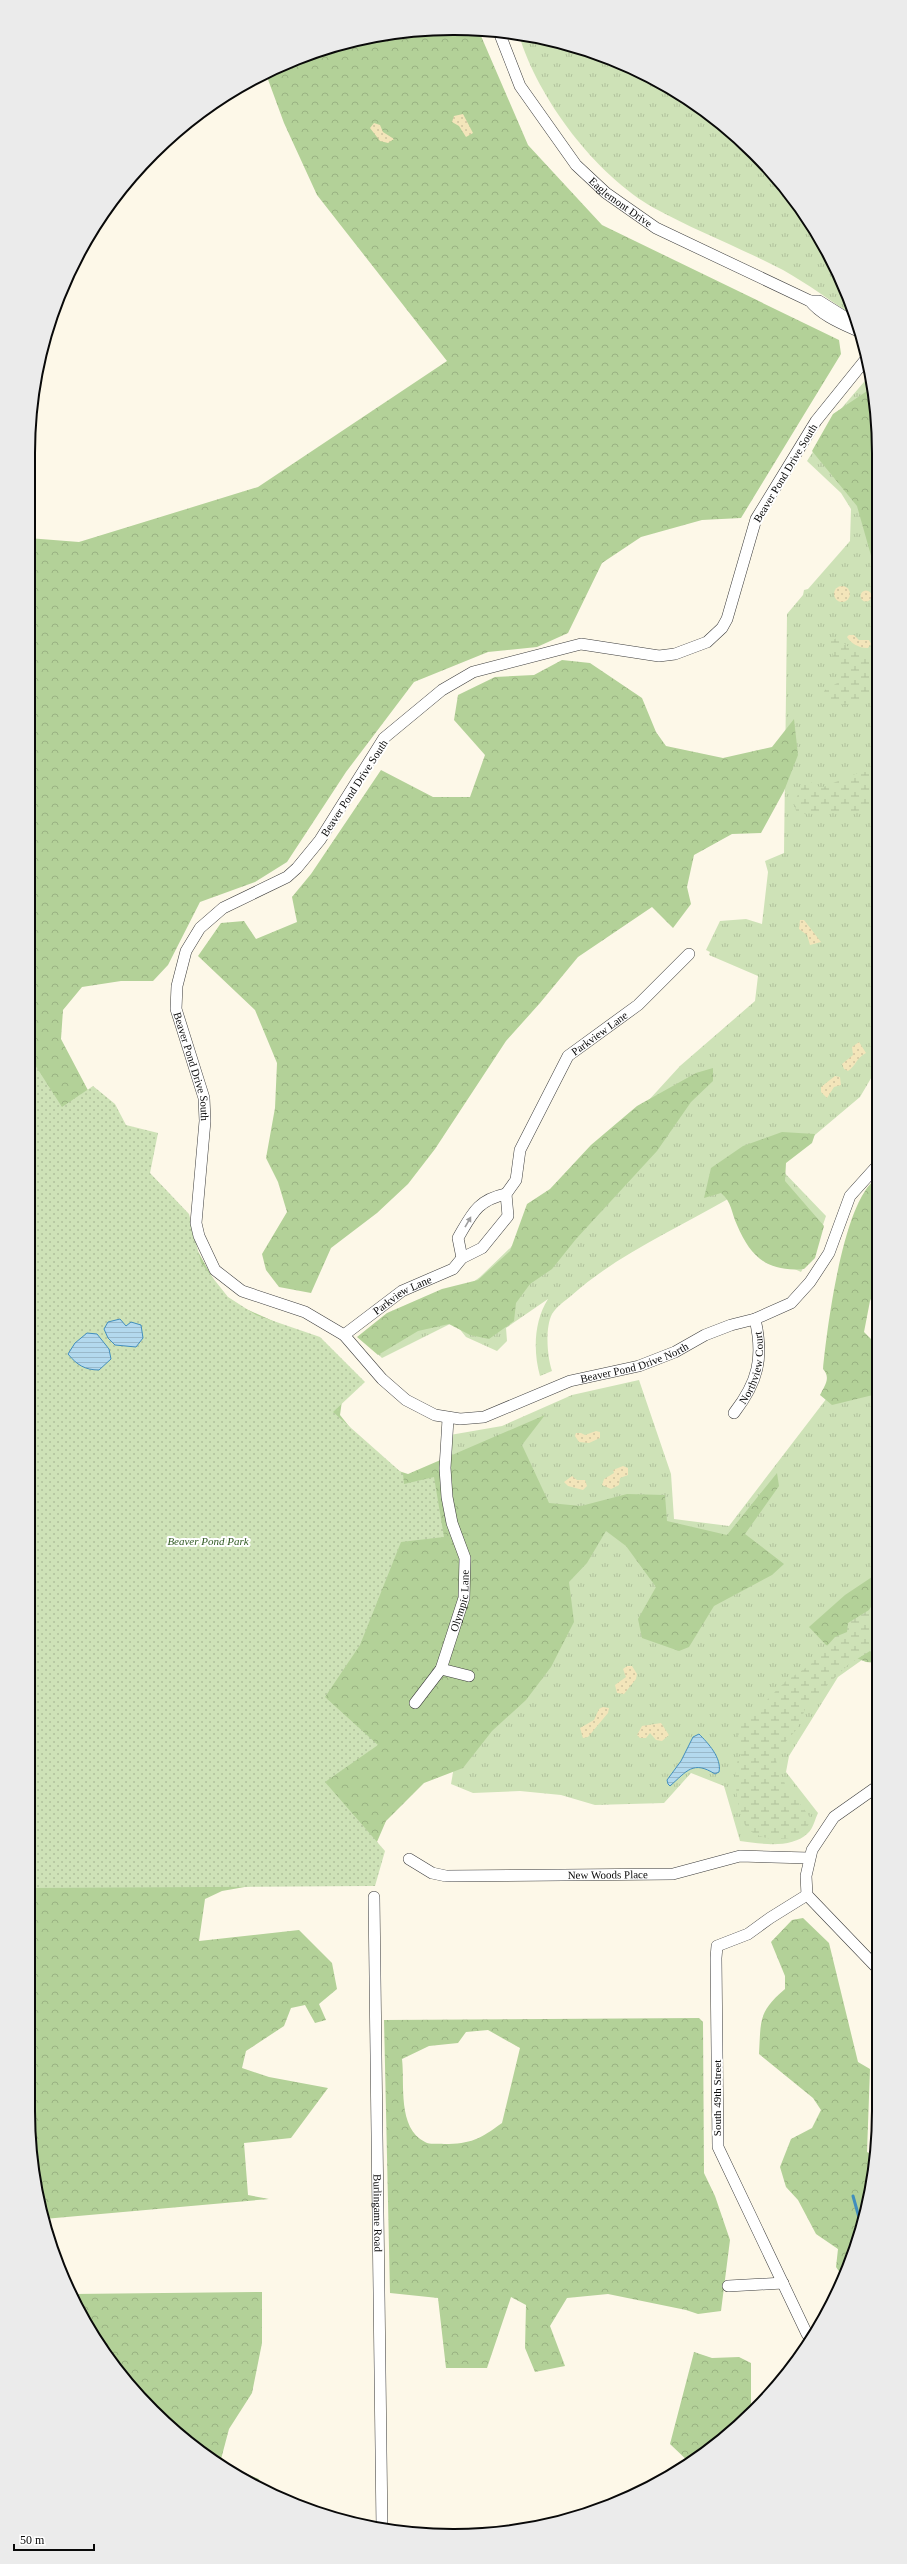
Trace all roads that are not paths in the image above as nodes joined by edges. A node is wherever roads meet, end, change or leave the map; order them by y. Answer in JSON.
{"nodes":[{"id":1,"x":501,"y":38,"type":"edge"},
{"id":2,"x":850,"y":320,"type":"edge"},
{"id":3,"x":862,"y":364,"type":"edge"},
{"id":4,"x":689,"y":954,"type":"dead end"},
{"id":5,"x":872,"y":1172,"type":"edge"},
{"id":6,"x":506,"y":1194,"type":"junction"},
{"id":7,"x":462,"y":1258,"type":"junction"},
{"id":8,"x":755,"y":1319,"type":"junction"},
{"id":9,"x":344,"y":1335,"type":"junction"},
{"id":10,"x":734,"y":1413,"type":"dead end"},
{"id":11,"x":448,"y":1419,"type":"junction"},
{"id":12,"x":441,"y":1669,"type":"junction"},
{"id":13,"x":469,"y":1676,"type":"dead end"},
{"id":14,"x":415,"y":1703,"type":"dead end"},
{"id":15,"x":872,"y":1790,"type":"edge"},
{"id":16,"x":809,"y":1858,"type":"junction"},
{"id":17,"x":409,"y":1859,"type":"dead end"},
{"id":18,"x":808,"y":1895,"type":"junction"},
{"id":19,"x":374,"y":1897,"type":"dead end"},
{"id":20,"x":872,"y":1963,"type":"edge"},
{"id":21,"x":783,"y":2283,"type":"junction"},
{"id":22,"x":728,"y":2286,"type":"dead end"},
{"id":23,"x":807,"y":2334,"type":"dead end"},
{"id":24,"x":382,"y":2522,"type":"edge"}],
"edges":[{"from":1,"to":2,"type":"street","name":"Eaglemont Drive"},
{"from":3,"to":9,"type":"street","name":"Beaver Pond Drive South"},
{"from":4,"to":6,"type":"street","name":"Parkview Lane"},
{"from":5,"to":8,"type":"street","name":"Beaver Pond Drive North"},
{"from":6,"to":7,"type":"street","name":"Parkview Lane"},
{"from":7,"to":6,"type":"street","one_way":true},
{"from":7,"to":9,"type":"street","name":"Parkview Lane"},
{"from":8,"to":10,"type":"street","name":"Northview Court"},
{"from":8,"to":11,"type":"street","name":"Beaver Pond Drive North"},
{"from":9,"to":11,"type":"street","name":"Beaver Pond Drive North"},
{"from":11,"to":12,"type":"street","name":"Olympic Lane"},
{"from":12,"to":13,"type":"street"},
{"from":12,"to":14,"type":"street","name":"Olympic Lane"},
{"from":15,"to":16,"type":"street"},
{"from":16,"to":17,"type":"street","name":"New Woods Place"},
{"from":16,"to":18,"type":"street"},
{"from":18,"to":20,"type":"street"},
{"from":18,"to":21,"type":"street","name":"South 49th Street"},
{"from":19,"to":24,"type":"street","name":"Burlingame Road"},
{"from":21,"to":22,"type":"street"},
{"from":21,"to":23,"type":"street","name":"South 49th Street"}]}
